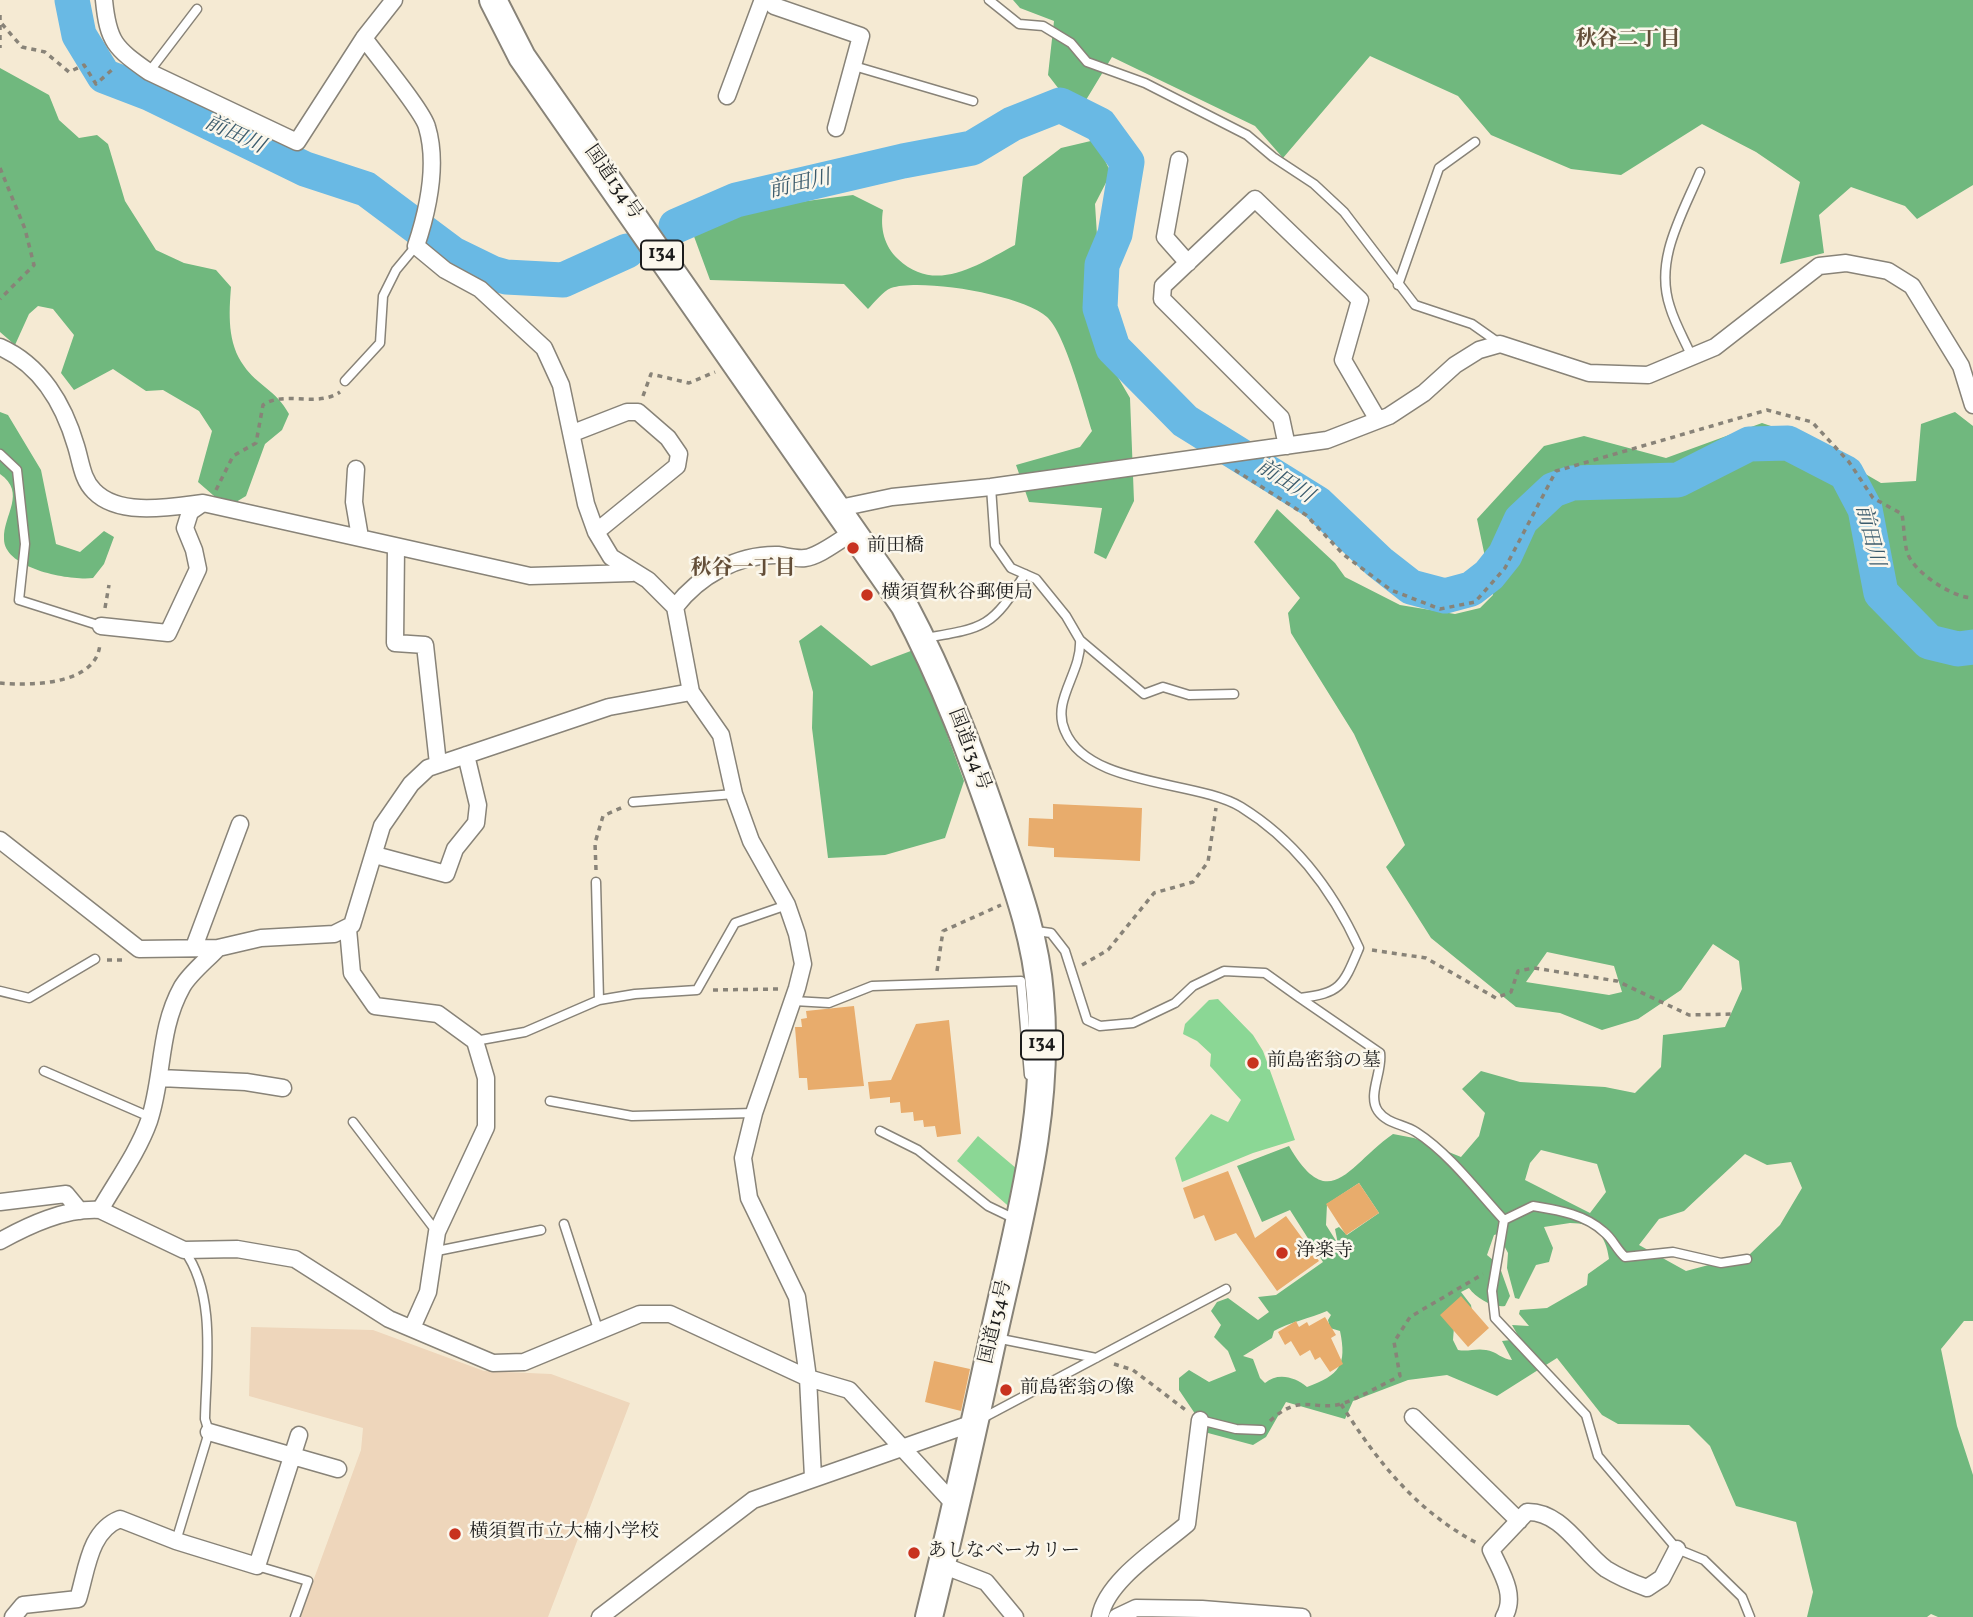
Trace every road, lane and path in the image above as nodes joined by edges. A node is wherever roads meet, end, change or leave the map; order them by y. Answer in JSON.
{"nodes":[{"id":1,"x":104,"y":0,"type":"edge"},
{"id":2,"x":394,"y":0,"type":"edge"},
{"id":3,"x":493,"y":0,"type":"edge"},
{"id":4,"x":989,"y":0,"type":"edge"},
{"id":5,"x":769,"y":2,"type":"edge"},
{"id":6,"x":197,"y":9,"type":"dead end"},
{"id":7,"x":0,"y":15,"type":"edge"},
{"id":8,"x":2,"y":24,"type":"junction"},
{"id":9,"x":364,"y":38,"type":"junction"},
{"id":10,"x":0,"y":48,"type":"edge"},
{"id":11,"x":127,"y":56,"type":"junction"},
{"id":12,"x":854,"y":66,"type":"junction"},
{"id":13,"x":149,"y":72,"type":"junction"},
{"id":14,"x":727,"y":96,"type":"dead end"},
{"id":15,"x":973,"y":101,"type":"dead end"},
{"id":16,"x":836,"y":128,"type":"dead end"},
{"id":17,"x":1475,"y":142,"type":"dead end"},
{"id":18,"x":1179,"y":160,"type":"dead end"},
{"id":19,"x":0,"y":168,"type":"edge"},
{"id":20,"x":1700,"y":172,"type":"dead end"},
{"id":21,"x":416,"y":246,"type":"junction"},
{"id":22,"x":1188,"y":263,"type":"junction"},
{"id":23,"x":1398,"y":285,"type":"junction"},
{"id":24,"x":0,"y":299,"type":"edge"},
{"id":25,"x":1500,"y":344,"type":"junction"},
{"id":26,"x":0,"y":347,"type":"edge"},
{"id":27,"x":1692,"y":357,"type":"junction"},
{"id":28,"x":735,"y":361,"type":"junction"},
{"id":29,"x":345,"y":381,"type":"joint"},
{"id":30,"x":1973,"y":405,"type":"edge"},
{"id":31,"x":638,"y":412,"type":"junction"},
{"id":32,"x":1378,"y":420,"type":"junction"},
{"id":33,"x":573,"y":433,"type":"junction"},
{"id":34,"x":1287,"y":446,"type":"junction"},
{"id":35,"x":0,"y":454,"type":"edge"},
{"id":36,"x":1215,"y":457,"type":"junction"},
{"id":37,"x":356,"y":469,"type":"dead end"},
{"id":38,"x":991,"y":487,"type":"junction"},
{"id":39,"x":206,"y":503,"type":"junction"},
{"id":40,"x":835,"y":509,"type":"junction"},
{"id":41,"x":596,"y":532,"type":"junction"},
{"id":42,"x":852,"y":533,"type":"junction"},
{"id":43,"x":360,"y":537,"type":"junction"},
{"id":44,"x":396,"y":547,"type":"junction"},
{"id":45,"x":632,"y":573,"type":"junction"},
{"id":46,"x":1025,"y":574,"type":"junction"},
{"id":47,"x":1973,"y":598,"type":"edge"},
{"id":48,"x":675,"y":607,"type":"junction"},
{"id":49,"x":101,"y":626,"type":"joint"},
{"id":50,"x":922,"y":638,"type":"junction"},
{"id":51,"x":1080,"y":640,"type":"junction"},
{"id":52,"x":93,"y":663,"type":"dead end"},
{"id":53,"x":0,"y":683,"type":"edge"},
{"id":54,"x":691,"y":692,"type":"junction"},
{"id":55,"x":1234,"y":694,"type":"dead end"},
{"id":56,"x":466,"y":755,"type":"junction"},
{"id":57,"x":438,"y":764,"type":"junction"},
{"id":58,"x":734,"y":794,"type":"junction"},
{"id":59,"x":1218,"y":796,"type":"junction"},
{"id":60,"x":633,"y":802,"type":"joint"},
{"id":61,"x":240,"y":824,"type":"dead end"},
{"id":62,"x":0,"y":840,"type":"edge"},
{"id":63,"x":375,"y":855,"type":"junction"},
{"id":64,"x":596,"y":882,"type":"joint"},
{"id":65,"x":1020,"y":896,"type":"junction"},
{"id":66,"x":787,"y":905,"type":"junction"},
{"id":67,"x":348,"y":929,"type":"junction"},
{"id":68,"x":1029,"y":930,"type":"junction"},
{"id":69,"x":194,"y":947,"type":"junction"},
{"id":70,"x":218,"y":948,"type":"junction"},
{"id":71,"x":1359,"y":948,"type":"junction"},
{"id":72,"x":139,"y":949,"type":"junction"},
{"id":73,"x":95,"y":959,"type":"joint"},
{"id":74,"x":1070,"y":971,"type":"junction"},
{"id":75,"x":935,"y":984,"type":"junction"},
{"id":76,"x":697,"y":990,"type":"junction"},
{"id":77,"x":0,"y":991,"type":"edge"},
{"id":78,"x":796,"y":995,"type":"junction"},
{"id":79,"x":1300,"y":998,"type":"junction"},
{"id":80,"x":599,"y":1000,"type":"junction"},
{"id":81,"x":1733,"y":1014,"type":"dead end"},
{"id":82,"x":475,"y":1041,"type":"junction"},
{"id":83,"x":44,"y":1071,"type":"dead end"},
{"id":84,"x":160,"y":1078,"type":"junction"},
{"id":85,"x":283,"y":1088,"type":"dead end"},
{"id":86,"x":1041,"y":1094,"type":"junction"},
{"id":87,"x":550,"y":1101,"type":"dead end"},
{"id":88,"x":754,"y":1113,"type":"junction"},
{"id":89,"x":150,"y":1117,"type":"junction"},
{"id":90,"x":353,"y":1122,"type":"dead end"},
{"id":91,"x":880,"y":1131,"type":"dead end"},
{"id":92,"x":0,"y":1202,"type":"edge"},
{"id":93,"x":100,"y":1210,"type":"junction"},
{"id":94,"x":80,"y":1212,"type":"junction"},
{"id":95,"x":1504,"y":1220,"type":"junction"},
{"id":96,"x":1021,"y":1222,"type":"junction"},
{"id":97,"x":564,"y":1224,"type":"dead end"},
{"id":98,"x":541,"y":1230,"type":"dead end"},
{"id":99,"x":437,"y":1232,"type":"junction"},
{"id":100,"x":0,"y":1241,"type":"edge"},
{"id":101,"x":184,"y":1250,"type":"junction"},
{"id":102,"x":432,"y":1252,"type":"junction"},
{"id":103,"x":1498,"y":1258,"type":"junction"},
{"id":104,"x":1747,"y":1259,"type":"dead end"},
{"id":105,"x":1226,"y":1289,"type":"dead end"},
{"id":106,"x":412,"y":1328,"type":"junction"},
{"id":107,"x":598,"y":1329,"type":"junction"},
{"id":108,"x":993,"y":1337,"type":"junction"},
{"id":109,"x":1096,"y":1359,"type":"junction"},
{"id":110,"x":808,"y":1378,"type":"junction"},
{"id":111,"x":1341,"y":1404,"type":"junction"},
{"id":112,"x":1413,"y":1417,"type":"dead end"},
{"id":113,"x":1200,"y":1420,"type":"junction"},
{"id":114,"x":976,"y":1422,"type":"junction"},
{"id":115,"x":1261,"y":1430,"type":"joint"},
{"id":116,"x":209,"y":1432,"type":"junction"},
{"id":117,"x":299,"y":1434,"type":"dead end"},
{"id":118,"x":904,"y":1448,"type":"junction"},
{"id":119,"x":292,"y":1456,"type":"junction"},
{"id":120,"x":338,"y":1469,"type":"dead end"},
{"id":121,"x":813,"y":1477,"type":"junction"},
{"id":122,"x":954,"y":1504,"type":"junction"},
{"id":123,"x":1519,"y":1521,"type":"junction"},
{"id":124,"x":176,"y":1541,"type":"junction"},
{"id":125,"x":1677,"y":1549,"type":"junction"},
{"id":126,"x":1491,"y":1550,"type":"junction"},
{"id":127,"x":942,"y":1565,"type":"junction"},
{"id":128,"x":257,"y":1566,"type":"junction"},
{"id":129,"x":0,"y":1607,"type":"edge"},
{"id":130,"x":1203,"y":1613,"type":"edge"},
{"id":131,"x":13,"y":1617,"type":"edge"},
{"id":132,"x":295,"y":1617,"type":"edge"},
{"id":133,"x":600,"y":1617,"type":"edge"},
{"id":134,"x":929,"y":1617,"type":"edge"},
{"id":135,"x":1015,"y":1617,"type":"edge"},
{"id":136,"x":1100,"y":1617,"type":"edge"},
{"id":137,"x":1117,"y":1617,"type":"edge"},
{"id":138,"x":1302,"y":1617,"type":"edge"},
{"id":139,"x":1504,"y":1617,"type":"edge"},
{"id":140,"x":1751,"y":1617,"type":"edge"}],
"edges":[{"from":1,"to":11,"type":"street"},
{"from":2,"to":9,"type":"street"},
{"from":3,"to":28,"type":"highway","name":"国道134号","number":"134"},
{"from":4,"to":23,"type":"lane"},
{"from":5,"to":12,"type":"street"},
{"from":5,"to":14,"type":"street"},
{"from":6,"to":13,"type":"lane"},
{"from":7,"to":8,"type":"path"},
{"from":8,"to":10,"type":"path"},
{"from":8,"to":11,"type":"path"},
{"from":9,"to":13,"type":"street"},
{"from":9,"to":21,"type":"street"},
{"from":11,"to":13,"type":"street"},
{"from":12,"to":15,"type":"lane"},
{"from":12,"to":16,"type":"street"},
{"from":17,"to":23,"type":"lane"},
{"from":18,"to":22,"type":"street"},
{"from":19,"to":24,"type":"path"},
{"from":20,"to":27,"type":"lane"},
{"from":21,"to":29,"type":"lane"},
{"from":21,"to":33,"type":"street"},
{"from":22,"to":32,"type":"street"},
{"from":22,"to":34,"type":"street"},
{"from":23,"to":25,"type":"lane"},
{"from":25,"to":27,"type":"street"},
{"from":25,"to":32,"type":"street"},
{"from":26,"to":39,"type":"street"},
{"from":27,"to":30,"type":"street"},
{"from":28,"to":31,"type":"path"},
{"from":28,"to":40,"type":"highway","name":"国道134号","number":"134"},
{"from":29,"to":39,"type":"path"},
{"from":31,"to":33,"type":"street"},
{"from":31,"to":41,"type":"street"},
{"from":32,"to":34,"type":"street"},
{"from":33,"to":41,"type":"street"},
{"from":34,"to":36,"type":"street"},
{"from":35,"to":49,"type":"lane"},
{"from":36,"to":38,"type":"street"},
{"from":36,"to":47,"type":"path"},
{"from":37,"to":43,"type":"street"},
{"from":38,"to":40,"type":"street"},
{"from":38,"to":46,"type":"lane"},
{"from":39,"to":43,"type":"street"},
{"from":39,"to":49,"type":"street"},
{"from":40,"to":42,"type":"highway","name":"国道134号","number":"134"},
{"from":41,"to":45,"type":"street"},
{"from":42,"to":48,"type":"street"},
{"from":42,"to":50,"type":"highway","name":"国道134号","number":"134"},
{"from":43,"to":44,"type":"street"},
{"from":44,"to":45,"type":"street"},
{"from":44,"to":57,"type":"street"},
{"from":45,"to":48,"type":"street"},
{"from":46,"to":50,"type":"lane"},
{"from":46,"to":51,"type":"lane"},
{"from":48,"to":54,"type":"street"},
{"from":50,"to":65,"type":"highway","name":"国道134号","number":"134"},
{"from":51,"to":55,"type":"lane"},
{"from":51,"to":59,"type":"lane"},
{"from":52,"to":53,"type":"path"},
{"from":54,"to":56,"type":"street"},
{"from":54,"to":58,"type":"street"},
{"from":56,"to":57,"type":"street"},
{"from":56,"to":63,"type":"street"},
{"from":57,"to":63,"type":"street"},
{"from":58,"to":60,"type":"lane"},
{"from":58,"to":66,"type":"street"},
{"from":59,"to":71,"type":"lane"},
{"from":59,"to":74,"type":"path"},
{"from":60,"to":64,"type":"path"},
{"from":61,"to":69,"type":"street"},
{"from":62,"to":72,"type":"street"},
{"from":63,"to":67,"type":"street"},
{"from":64,"to":80,"type":"lane"},
{"from":65,"to":68,"type":"highway","name":"国道134号","number":"134"},
{"from":65,"to":75,"type":"path"},
{"from":66,"to":76,"type":"lane"},
{"from":66,"to":78,"type":"street"},
{"from":67,"to":70,"type":"street"},
{"from":67,"to":82,"type":"street"},
{"from":68,"to":74,"type":"lane"},
{"from":68,"to":86,"type":"highway","name":"国道134号","number":"134"},
{"from":69,"to":70,"type":"street"},
{"from":69,"to":72,"type":"street"},
{"from":70,"to":84,"type":"street"},
{"from":71,"to":79,"type":"lane"},
{"from":71,"to":81,"type":"path"},
{"from":72,"to":73,"type":"path"},
{"from":73,"to":77,"type":"lane"},
{"from":74,"to":79,"type":"lane"},
{"from":75,"to":78,"type":"lane"},
{"from":75,"to":86,"type":"lane"},
{"from":76,"to":78,"type":"path"},
{"from":76,"to":80,"type":"lane"},
{"from":78,"to":88,"type":"street"},
{"from":79,"to":95,"type":"lane"},
{"from":80,"to":82,"type":"lane"},
{"from":82,"to":99,"type":"street"},
{"from":83,"to":89,"type":"lane"},
{"from":84,"to":85,"type":"street"},
{"from":84,"to":89,"type":"street"},
{"from":86,"to":96,"type":"highway","name":"国道134号","number":"134"},
{"from":87,"to":88,"type":"lane"},
{"from":88,"to":110,"type":"street"},
{"from":89,"to":93,"type":"street"},
{"from":90,"to":99,"type":"lane"},
{"from":91,"to":96,"type":"lane"},
{"from":92,"to":94,"type":"street"},
{"from":93,"to":94,"type":"street"},
{"from":93,"to":101,"type":"street"},
{"from":94,"to":100,"type":"street"},
{"from":95,"to":103,"type":"lane"},
{"from":95,"to":104,"type":"lane"},
{"from":96,"to":108,"type":"highway","name":"国道134号","number":"134"},
{"from":97,"to":107,"type":"lane"},
{"from":98,"to":102,"type":"lane"},
{"from":99,"to":102,"type":"street"},
{"from":101,"to":106,"type":"street"},
{"from":101,"to":116,"type":"lane"},
{"from":102,"to":106,"type":"street"},
{"from":103,"to":111,"type":"path"},
{"from":103,"to":125,"type":"lane"},
{"from":105,"to":109,"type":"lane"},
{"from":106,"to":107,"type":"street"},
{"from":107,"to":110,"type":"street"},
{"from":108,"to":109,"type":"lane"},
{"from":108,"to":114,"type":"highway","name":"国道134号","number":"134"},
{"from":109,"to":113,"type":"path"},
{"from":109,"to":114,"type":"lane"},
{"from":110,"to":118,"type":"street"},
{"from":110,"to":121,"type":"street"},
{"from":111,"to":115,"type":"path"},
{"from":111,"to":126,"type":"path"},
{"from":112,"to":123,"type":"street"},
{"from":113,"to":115,"type":"lane"},
{"from":113,"to":136,"type":"street"},
{"from":114,"to":118,"type":"street"},
{"from":114,"to":122,"type":"highway","name":"国道134号","number":"134"},
{"from":116,"to":119,"type":"street"},
{"from":116,"to":124,"type":"lane"},
{"from":117,"to":119,"type":"street"},
{"from":118,"to":121,"type":"street"},
{"from":118,"to":122,"type":"street"},
{"from":119,"to":120,"type":"street"},
{"from":119,"to":128,"type":"street"},
{"from":121,"to":133,"type":"street"},
{"from":122,"to":127,"type":"highway","name":"国道134号","number":"134"},
{"from":123,"to":125,"type":"street"},
{"from":123,"to":126,"type":"street"},
{"from":124,"to":128,"type":"street"},
{"from":124,"to":131,"type":"street"},
{"from":125,"to":140,"type":"lane"},
{"from":126,"to":139,"type":"street"},
{"from":127,"to":134,"type":"highway","name":"国道134号","number":"134"},
{"from":127,"to":135,"type":"street"},
{"from":128,"to":132,"type":"lane"},
{"from":129,"to":131,"type":"street"},
{"from":130,"to":137,"type":"street"},
{"from":130,"to":138,"type":"street"}]}
